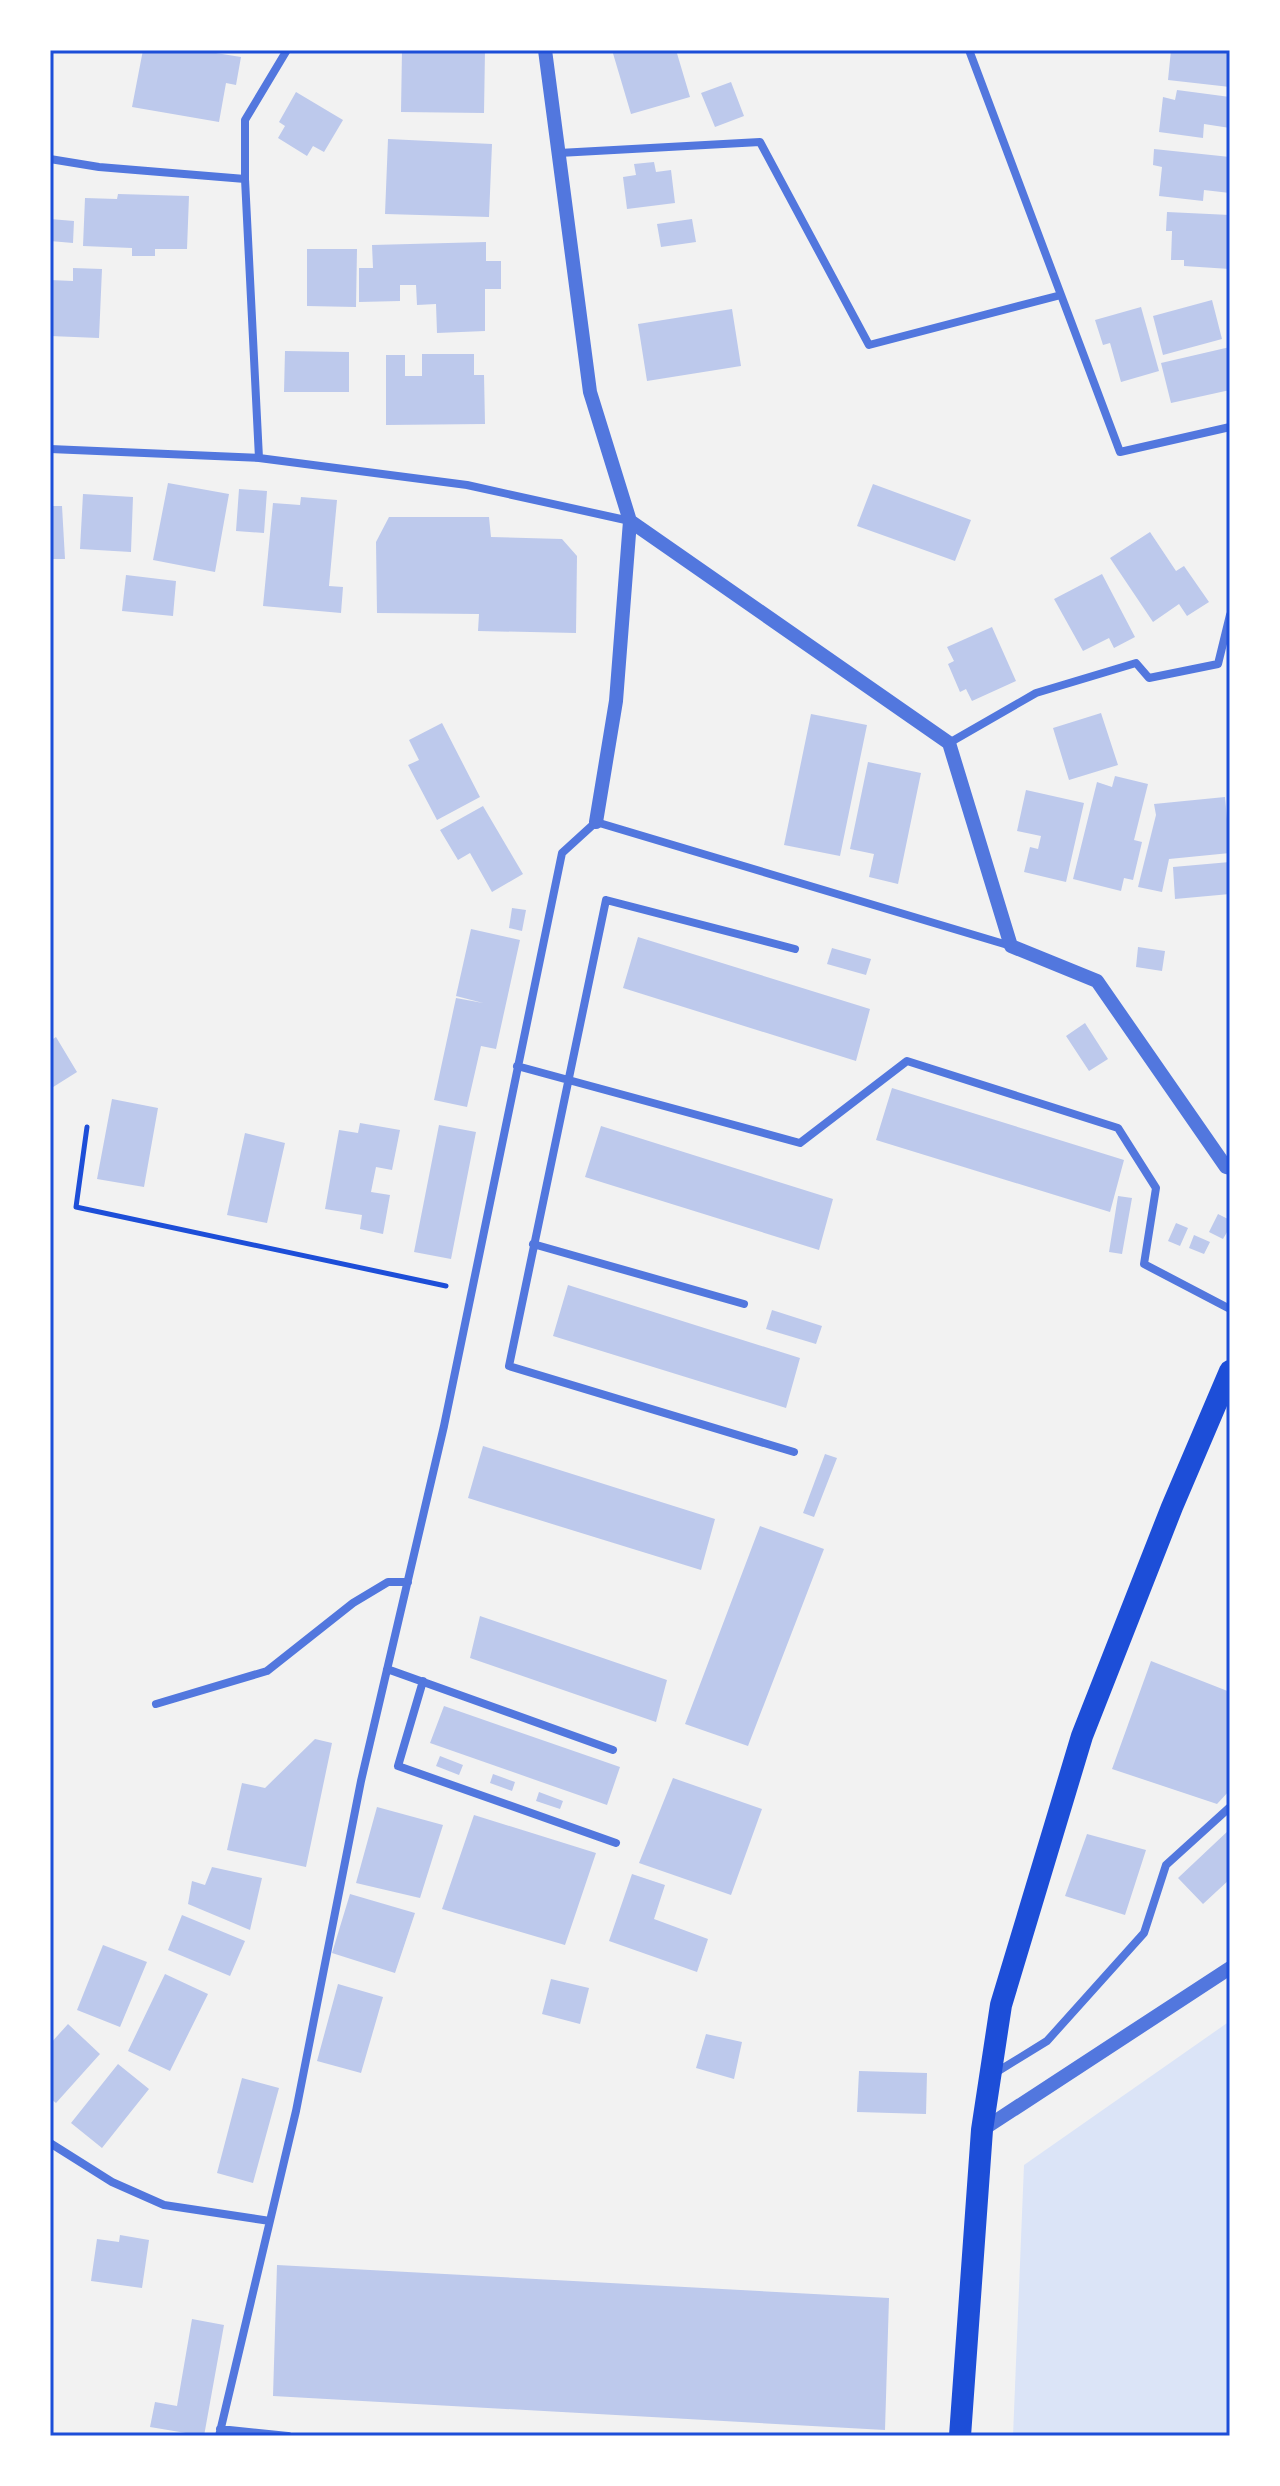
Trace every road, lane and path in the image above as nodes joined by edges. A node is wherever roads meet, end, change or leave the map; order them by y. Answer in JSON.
{"nodes":[{"id":1,"x":287,"y":50,"type":"edge"},
{"id":2,"x":545,"y":50,"type":"edge"},
{"id":3,"x":969,"y":50,"type":"edge"},
{"id":4,"x":559,"y":153,"type":"junction"},
{"id":5,"x":50,"y":159,"type":"edge"},
{"id":6,"x":245,"y":179,"type":"junction"},
{"id":7,"x":1061,"y":295,"type":"junction"},
{"id":8,"x":1230,"y":427,"type":"edge"},
{"id":9,"x":50,"y":449,"type":"edge"},
{"id":10,"x":259,"y":458,"type":"junction"},
{"id":11,"x":630,"y":521,"type":"junction"},
{"id":12,"x":1230,"y":615,"type":"edge"},
{"id":13,"x":949,"y":743,"type":"junction"},
{"id":14,"x":596,"y":822,"type":"junction"},
{"id":15,"x":1011,"y":946,"type":"junction"},
{"id":16,"x":795,"y":949,"type":"dead end"},
{"id":17,"x":517,"y":1066,"type":"junction"},
{"id":18,"x":567,"y":1079,"type":"junction"},
{"id":19,"x":87,"y":1127,"type":"dead end"},
{"id":20,"x":1230,"y":1168,"type":"edge"},
{"id":21,"x":533,"y":1244,"type":"junction"},
{"id":22,"x":471,"y":1292,"type":"junction"},
{"id":23,"x":744,"y":1304,"type":"dead end"},
{"id":24,"x":1230,"y":1309,"type":"edge"},
{"id":25,"x":1230,"y":1371,"type":"edge"},
{"id":26,"x":794,"y":1452,"type":"dead end"},
{"id":27,"x":408,"y":1582,"type":"junction"},
{"id":28,"x":387,"y":1669,"type":"junction"},
{"id":29,"x":423,"y":1681,"type":"junction"},
{"id":30,"x":156,"y":1704,"type":"dead end"},
{"id":31,"x":613,"y":1750,"type":"dead end"},
{"id":32,"x":1230,"y":1807,"type":"edge"},
{"id":33,"x":616,"y":1843,"type":"dead end"},
{"id":34,"x":1230,"y":1968,"type":"edge"},
{"id":35,"x":991,"y":2075,"type":"junction"},
{"id":36,"x":982,"y":2130,"type":"junction"},
{"id":37,"x":50,"y":2143,"type":"edge"},
{"id":38,"x":270,"y":2221,"type":"junction"},
{"id":39,"x":220,"y":2433,"type":"edge"},
{"id":40,"x":288,"y":2436,"type":"edge"},
{"id":41,"x":960,"y":2436,"type":"edge"}],
"edges":[{"from":1,"to":6,"type":"street"},
{"from":2,"to":4,"type":"street"},
{"from":3,"to":7,"type":"street"},
{"from":4,"to":7,"type":"street"},
{"from":4,"to":11,"type":"street"},
{"from":5,"to":6,"type":"street"},
{"from":6,"to":10,"type":"street"},
{"from":7,"to":8,"type":"street"},
{"from":9,"to":10,"type":"street"},
{"from":10,"to":11,"type":"street"},
{"from":11,"to":13,"type":"street"},
{"from":11,"to":14,"type":"street"},
{"from":12,"to":13,"type":"street"},
{"from":13,"to":15,"type":"street"},
{"from":14,"to":15,"type":"street"},
{"from":14,"to":17,"type":"street"},
{"from":15,"to":20,"type":"street"},
{"from":16,"to":18,"type":"street"},
{"from":17,"to":18,"type":"street"},
{"from":17,"to":22,"type":"street"},
{"from":18,"to":21,"type":"street"},
{"from":18,"to":24,"type":"street"},
{"from":19,"to":22,"type":"path"},
{"from":21,"to":23,"type":"street"},
{"from":21,"to":26,"type":"street"},
{"from":22,"to":27,"type":"street"},
{"from":25,"to":35,"type":"highway"},
{"from":27,"to":28,"type":"street"},
{"from":27,"to":30,"type":"street"},
{"from":28,"to":29,"type":"street"},
{"from":28,"to":38,"type":"street"},
{"from":29,"to":31,"type":"street"},
{"from":29,"to":33,"type":"street"},
{"from":32,"to":35,"type":"street"},
{"from":34,"to":36,"type":"street"},
{"from":35,"to":36,"type":"highway"},
{"from":36,"to":41,"type":"highway"},
{"from":37,"to":38,"type":"street"},
{"from":38,"to":39,"type":"street"},
{"from":39,"to":40,"type":"street"}]}
